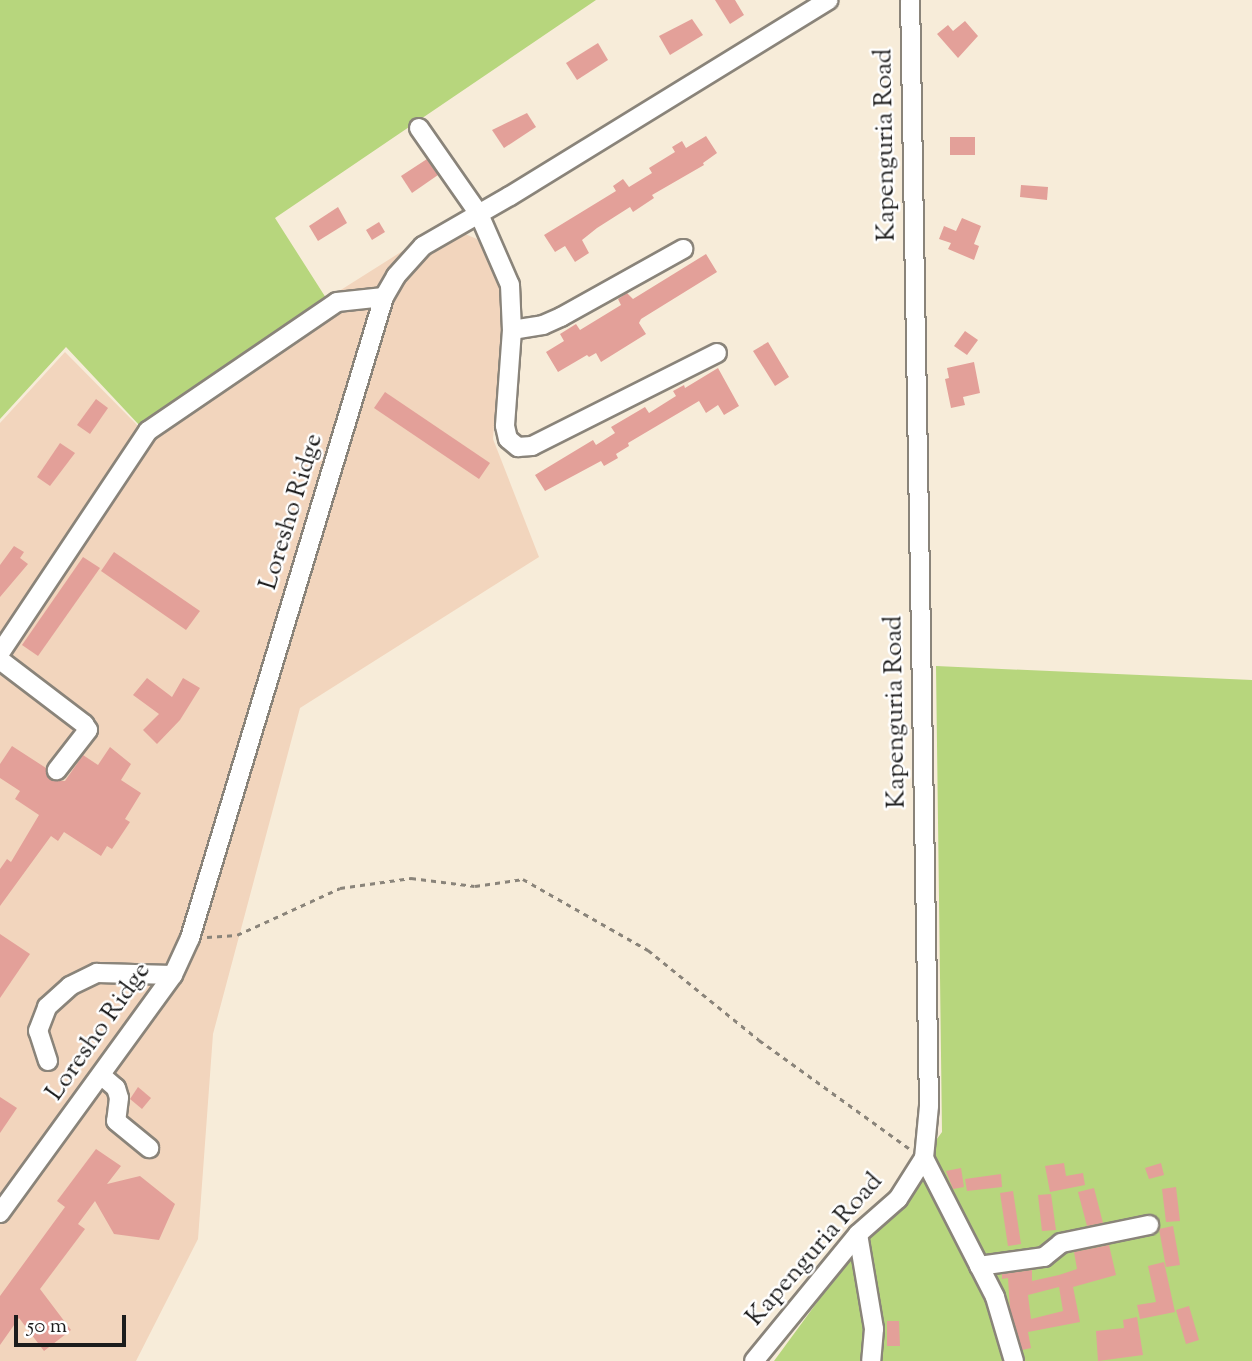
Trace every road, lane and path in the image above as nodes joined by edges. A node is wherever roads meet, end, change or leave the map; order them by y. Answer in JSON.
{"nodes":[{"id":1,"x":828,"y":0,"type":"edge"},
{"id":2,"x":910,"y":0,"type":"edge"},
{"id":3,"x":419,"y":128,"type":"dead end"},
{"id":4,"x":479,"y":214,"type":"junction"},
{"id":5,"x":683,"y":249,"type":"dead end"},
{"id":6,"x":384,"y":297,"type":"junction"},
{"id":7,"x":512,"y":330,"type":"junction"},
{"id":8,"x":717,"y":354,"type":"dead end"},
{"id":9,"x":0,"y":653,"type":"edge"},
{"id":10,"x":0,"y":660,"type":"edge"},
{"id":11,"x":57,"y":770,"type":"dead end"},
{"id":12,"x":190,"y":938,"type":"junction"},
{"id":13,"x":173,"y":975,"type":"junction"},
{"id":14,"x":48,"y":1061,"type":"dead end"},
{"id":15,"x":102,"y":1076,"type":"junction"},
{"id":16,"x":149,"y":1148,"type":"dead end"},
{"id":17,"x":923,"y":1158,"type":"junction"},
{"id":18,"x":0,"y":1213,"type":"edge"},
{"id":19,"x":1149,"y":1225,"type":"dead end"},
{"id":20,"x":858,"y":1234,"type":"junction"},
{"id":21,"x":979,"y":1266,"type":"junction"},
{"id":22,"x":754,"y":1361,"type":"edge"},
{"id":23,"x":871,"y":1361,"type":"edge"},
{"id":24,"x":1014,"y":1361,"type":"edge"}],
"edges":[{"from":1,"to":4,"type":"street","name":"Loresho Ridge"},
{"from":2,"to":17,"type":"street","name":"Kapenguria Road"},
{"from":3,"to":4,"type":"street"},
{"from":4,"to":6,"type":"street","name":"Loresho Ridge"},
{"from":4,"to":7,"type":"street"},
{"from":5,"to":7,"type":"street"},
{"from":6,"to":9,"type":"street"},
{"from":6,"to":12,"type":"street","name":"Loresho Ridge"},
{"from":7,"to":8,"type":"street"},
{"from":10,"to":11,"type":"street"},
{"from":12,"to":13,"type":"street","name":"Loresho Ridge"},
{"from":12,"to":17,"type":"path"},
{"from":13,"to":14,"type":"street"},
{"from":13,"to":15,"type":"street","name":"Loresho Ridge"},
{"from":15,"to":16,"type":"street"},
{"from":15,"to":18,"type":"street","name":"Loresho Ridge"},
{"from":17,"to":20,"type":"street","name":"Kapenguria Road"},
{"from":17,"to":21,"type":"street"},
{"from":19,"to":21,"type":"street"},
{"from":20,"to":22,"type":"street","name":"Kapenguria Road"},
{"from":20,"to":23,"type":"street"},
{"from":21,"to":24,"type":"street"}]}
